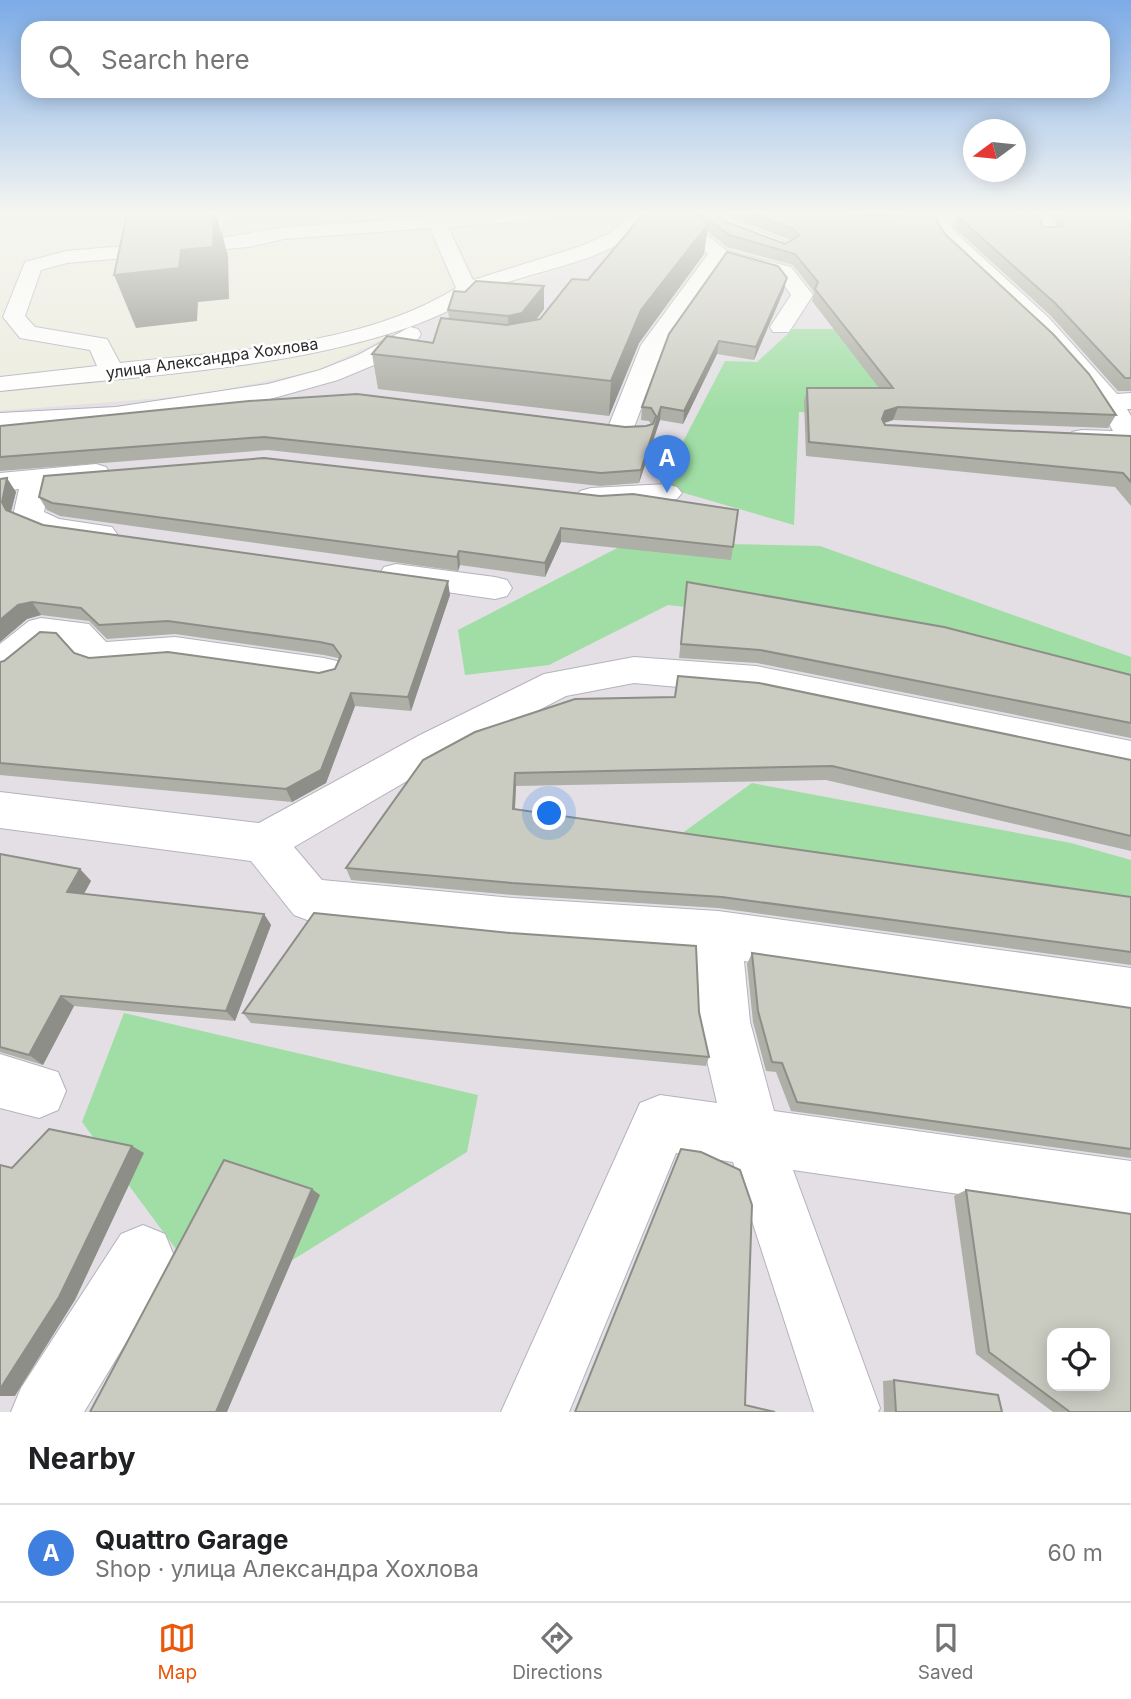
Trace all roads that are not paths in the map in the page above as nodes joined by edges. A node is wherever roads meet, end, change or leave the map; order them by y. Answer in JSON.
{"nodes":[{"id":1,"x":27,"y":279,"type":"edge"},
{"id":2,"x":462,"y":279,"type":"edge"},
{"id":3,"x":501,"y":279,"type":"edge"},
{"id":4,"x":700,"y":279,"type":"edge"},
{"id":5,"x":790,"y":279,"type":"edge"},
{"id":6,"x":993,"y":279,"type":"edge"},
{"id":7,"x":467,"y":290,"type":"junction"},
{"id":8,"x":417,"y":315,"type":"junction"},
{"id":9,"x":781,"y":327,"type":"dead end"},
{"id":10,"x":403,"y":338,"type":"junction"},
{"id":11,"x":429,"y":341,"type":"edge"},
{"id":12,"x":111,"y":371,"type":"junction"},
{"id":13,"x":329,"y":375,"type":"junction"},
{"id":14,"x":0,"y":384,"type":"edge"},
{"id":15,"x":356,"y":392,"type":"edge"},
{"id":16,"x":1121,"y":401,"type":"edge"},
{"id":17,"x":0,"y":421,"type":"edge"},
{"id":18,"x":593,"y":426,"type":"edge"},
{"id":19,"x":1051,"y":437,"type":"edge"},
{"id":20,"x":1131,"y":440,"type":"edge"},
{"id":21,"x":118,"y":472,"type":"edge"},
{"id":22,"x":36,"y":478,"type":"junction"},
{"id":23,"x":0,"y":482,"type":"edge"},
{"id":24,"x":667,"y":493,"type":"dead end"},
{"id":25,"x":558,"y":494,"type":"edge"},
{"id":26,"x":135,"y":538,"type":"edge"},
{"id":27,"x":370,"y":571,"type":"edge"},
{"id":28,"x":495,"y":589,"type":"dead end"},
{"id":29,"x":0,"y":664,"type":"edge"},
{"id":30,"x":324,"y":671,"type":"edge"},
{"id":31,"x":1131,"y":757,"type":"edge"},
{"id":32,"x":0,"y":810,"type":"edge"},
{"id":33,"x":263,"y":843,"type":"junction"},
{"id":34,"x":718,"y":934,"type":"junction"},
{"id":35,"x":1131,"y":993,"type":"edge"},
{"id":36,"x":753,"y":1137,"type":"junction"},
{"id":37,"x":1131,"y":1190,"type":"edge"},
{"id":38,"x":143,"y":1256,"type":"dead end"},
{"id":39,"x":846,"y":1408,"type":"dead end"},
{"id":40,"x":45,"y":1412,"type":"edge"},
{"id":41,"x":535,"y":1412,"type":"edge"}],
"edges":[{"from":1,"to":12,"type":"street"},
{"from":2,"to":7,"type":"street"},
{"from":3,"to":7,"type":"street","name":"улица Александра Хохлова"},
{"from":4,"to":18,"type":"street"},
{"from":5,"to":9,"type":"street"},
{"from":6,"to":16,"type":"street"},
{"from":7,"to":8,"type":"street","name":"улица Александра Хохлова"},
{"from":8,"to":10,"type":"street"},
{"from":8,"to":12,"type":"street","name":"улица Александра Хохлова"},
{"from":10,"to":11,"type":"street"},
{"from":10,"to":13,"type":"street"},
{"from":12,"to":14,"type":"street","name":"улица Александра Хохлова"},
{"from":13,"to":15,"type":"street"},
{"from":13,"to":17,"type":"street"},
{"from":16,"to":20,"type":"street"},
{"from":19,"to":20,"type":"street"},
{"from":21,"to":22,"type":"street"},
{"from":22,"to":23,"type":"street"},
{"from":22,"to":26,"type":"street"},
{"from":24,"to":25,"type":"street"},
{"from":27,"to":28,"type":"street"},
{"from":29,"to":30,"type":"street"},
{"from":31,"to":33,"type":"street"},
{"from":32,"to":33,"type":"street"},
{"from":33,"to":34,"type":"street"},
{"from":34,"to":35,"type":"street"},
{"from":34,"to":36,"type":"street"},
{"from":36,"to":37,"type":"street"},
{"from":36,"to":39,"type":"street"},
{"from":36,"to":41,"type":"street"},
{"from":38,"to":40,"type":"street"}]}
